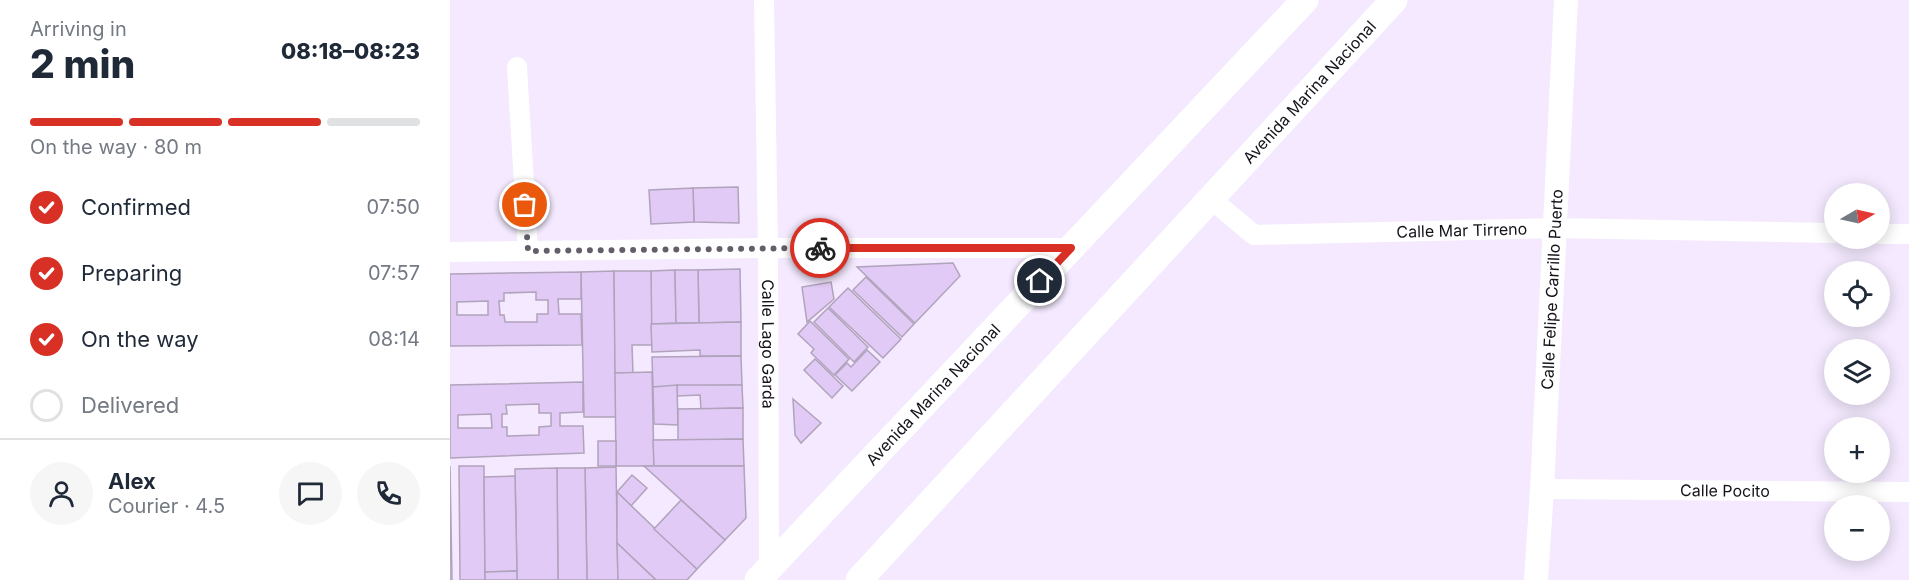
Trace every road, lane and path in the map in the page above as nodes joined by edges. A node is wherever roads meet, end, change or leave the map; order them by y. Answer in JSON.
{"nodes":[{"id":1,"x":764,"y":0,"type":"edge"},
{"id":2,"x":1305,"y":0,"type":"edge"},
{"id":3,"x":1395,"y":0,"type":"edge"},
{"id":4,"x":1566,"y":0,"type":"edge"},
{"id":5,"x":517,"y":67,"type":"dead end"},
{"id":6,"x":1211,"y":199,"type":"junction"},
{"id":7,"x":1554,"y":228,"type":"junction"},
{"id":8,"x":1824,"y":233,"type":"edge"},
{"id":9,"x":1890,"y":234,"type":"edge"},
{"id":10,"x":1909,"y":234,"type":"edge"},
{"id":11,"x":768,"y":248,"type":"junction"},
{"id":12,"x":1071,"y":248,"type":"junction"},
{"id":13,"x":528,"y":251,"type":"junction"},
{"id":14,"x":450,"y":252,"type":"edge"},
{"id":15,"x":1542,"y":489,"type":"junction"},
{"id":16,"x":1909,"y":492,"type":"edge"},
{"id":17,"x":766,"y":576,"type":"edge"},
{"id":18,"x":859,"y":580,"type":"edge"},
{"id":19,"x":1536,"y":580,"type":"edge"}],
"edges":[{"from":1,"to":11,"type":"street","name":"Calle Lago Garda"},
{"from":2,"to":12,"type":"main road","name":"Avenida Marina Nacional"},
{"from":3,"to":6,"type":"main road","name":"Avenida Marina Nacional"},
{"from":4,"to":7,"type":"street","name":"Calle Felipe Carrillo Puerto"},
{"from":5,"to":13,"type":"street"},
{"from":6,"to":7,"type":"street","name":"Calle Mar Tirreno"},
{"from":6,"to":18,"type":"main road","name":"Avenida Marina Nacional"},
{"from":7,"to":8,"type":"street","name":"Calle Mar Tirreno"},
{"from":7,"to":15,"type":"street","name":"Calle Felipe Carrillo Puerto"},
{"from":9,"to":10,"type":"street"},
{"from":11,"to":12,"type":"street"},
{"from":11,"to":13,"type":"street"},
{"from":11,"to":17,"type":"street","name":"Calle Lago Garda"},
{"from":12,"to":17,"type":"main road","name":"Avenida Marina Nacional"},
{"from":13,"to":14,"type":"street"},
{"from":15,"to":16,"type":"street","name":"Calle Pocito"},
{"from":15,"to":19,"type":"street","name":"Calle Felipe Carrillo Puerto"}]}
